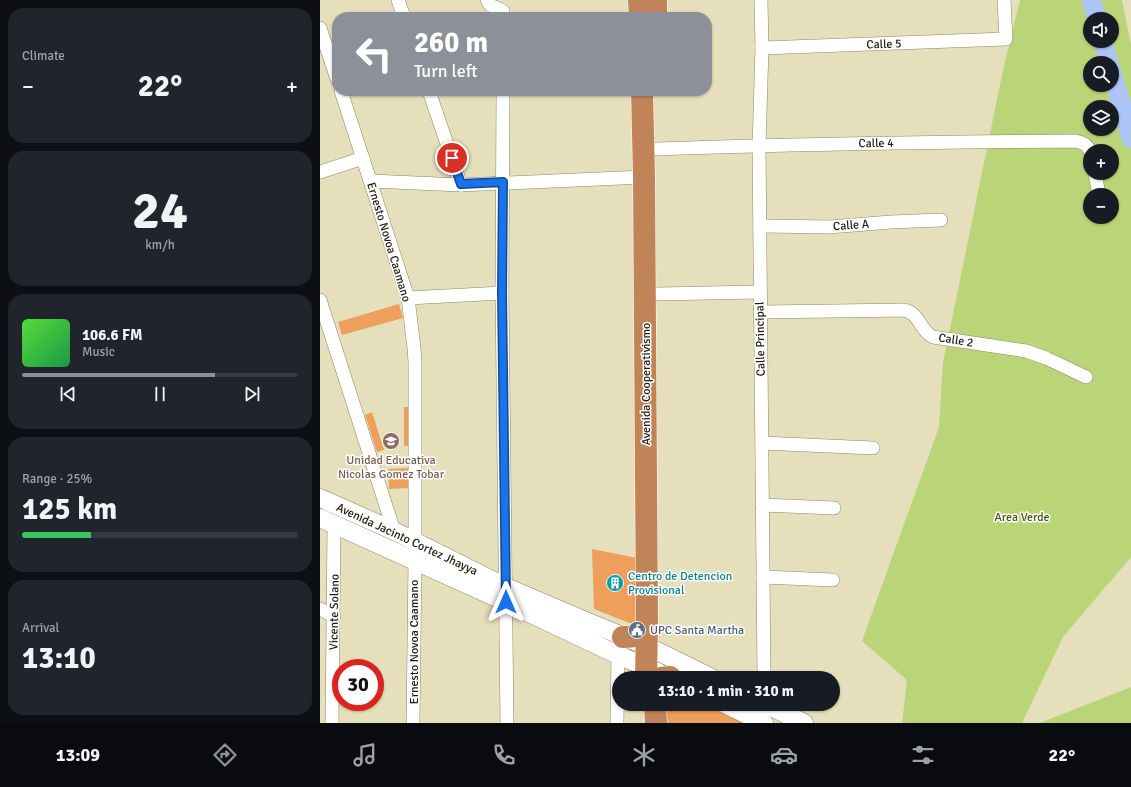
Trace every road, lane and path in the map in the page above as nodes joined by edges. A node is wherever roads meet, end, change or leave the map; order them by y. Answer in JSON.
{"nodes":[{"id":1,"x":398,"y":0,"type":"edge"},
{"id":2,"x":487,"y":0,"type":"edge"},
{"id":3,"x":628,"y":0,"type":"edge"},
{"id":4,"x":640,"y":0,"type":"edge"},
{"id":5,"x":656,"y":0,"type":"edge"},
{"id":6,"x":761,"y":0,"type":"edge"},
{"id":7,"x":1004,"y":0,"type":"edge"},
{"id":8,"x":503,"y":9,"type":"edge"},
{"id":9,"x":402,"y":12,"type":"edge"},
{"id":10,"x":636,"y":12,"type":"edge"},
{"id":11,"x":640,"y":12,"type":"edge"},
{"id":12,"x":656,"y":12,"type":"edge"},
{"id":13,"x":320,"y":28,"type":"edge"},
{"id":14,"x":762,"y":48,"type":"junction"},
{"id":15,"x":332,"y":64,"type":"edge"},
{"id":16,"x":343,"y":96,"type":"edge"},
{"id":17,"x":431,"y":96,"type":"edge"},
{"id":18,"x":503,"y":96,"type":"edge"},
{"id":19,"x":642,"y":96,"type":"edge"},
{"id":20,"x":657,"y":96,"type":"edge"},
{"id":21,"x":1085,"y":144,"type":"edge"},
{"id":22,"x":759,"y":146,"type":"junction"},
{"id":23,"x":657,"y":149,"type":"junction"},
{"id":24,"x":363,"y":158,"type":"junction"},
{"id":25,"x":320,"y":172,"type":"edge"},
{"id":26,"x":644,"y":177,"type":"junction"},
{"id":27,"x":371,"y":181,"type":"junction"},
{"id":28,"x":503,"y":182,"type":"junction"},
{"id":29,"x":461,"y":184,"type":"junction"},
{"id":30,"x":942,"y":220,"type":"dead end"},
{"id":31,"x":760,"y":226,"type":"junction"},
{"id":32,"x":760,"y":292,"type":"junction"},
{"id":33,"x":502,"y":293,"type":"junction"},
{"id":34,"x":658,"y":294,"type":"junction"},
{"id":35,"x":408,"y":298,"type":"junction"},
{"id":36,"x":320,"y":300,"type":"edge"},
{"id":37,"x":760,"y":312,"type":"junction"},
{"id":38,"x":1086,"y":377,"type":"dead end"},
{"id":39,"x":762,"y":443,"type":"junction"},
{"id":40,"x":872,"y":448,"type":"dead end"},
{"id":41,"x":320,"y":498,"type":"edge"},
{"id":42,"x":762,"y":506,"type":"junction"},
{"id":43,"x":834,"y":508,"type":"dead end"},
{"id":44,"x":327,"y":521,"type":"edge"},
{"id":45,"x":394,"y":531,"type":"junction"},
{"id":46,"x":415,"y":542,"type":"junction"},
{"id":47,"x":414,"y":561,"type":"junction"},
{"id":48,"x":763,"y":577,"type":"junction"},
{"id":49,"x":833,"y":580,"type":"dead end"},
{"id":50,"x":506,"y":594,"type":"junction"},
{"id":51,"x":320,"y":609,"type":"edge"},
{"id":52,"x":334,"y":616,"type":"junction"},
{"id":53,"x":621,"y":646,"type":"junction"},
{"id":54,"x":655,"y":665,"type":"edge"},
{"id":55,"x":681,"y":671,"type":"edge"},
{"id":56,"x":764,"y":671,"type":"edge"},
{"id":57,"x":646,"y":711,"type":"edge"},
{"id":58,"x":655,"y":711,"type":"edge"},
{"id":59,"x":763,"y":713,"type":"edge"},
{"id":60,"x":332,"y":723,"type":"edge"},
{"id":61,"x":413,"y":723,"type":"edge"},
{"id":62,"x":507,"y":723,"type":"edge"},
{"id":63,"x":617,"y":723,"type":"edge"},
{"id":64,"x":646,"y":723,"type":"edge"},
{"id":65,"x":656,"y":723,"type":"edge"},
{"id":66,"x":804,"y":723,"type":"edge"}],
"edges":[{"from":1,"to":9,"type":"street"},
{"from":2,"to":8,"type":"street"},
{"from":3,"to":10,"type":"street"},
{"from":4,"to":11,"type":"highway"},
{"from":5,"to":12,"type":"highway"},
{"from":6,"to":14,"type":"street","name":"Calle Principal"},
{"from":7,"to":14,"type":"street","name":"Calle 5"},
{"from":13,"to":15,"type":"street"},
{"from":14,"to":22,"type":"street","name":"Calle Principal"},
{"from":16,"to":24,"type":"street","name":"Ernesto Novoa Caamano"},
{"from":17,"to":29,"type":"street"},
{"from":18,"to":28,"type":"street"},
{"from":19,"to":26,"type":"highway","name":"Avenida Cooperativismo"},
{"from":20,"to":23,"type":"highway","name":"Avenida Cooperativismo"},
{"from":21,"to":22,"type":"street","name":"Calle 4"},
{"from":22,"to":23,"type":"street","name":"Calle 4"},
{"from":22,"to":31,"type":"street","name":"Calle Principal"},
{"from":23,"to":34,"type":"highway","name":"Avenida Cooperativismo"},
{"from":24,"to":25,"type":"street"},
{"from":24,"to":27,"type":"street","name":"Ernesto Novoa Caamano"},
{"from":26,"to":28,"type":"street"},
{"from":26,"to":54,"type":"highway","name":"Avenida Cooperativismo"},
{"from":27,"to":29,"type":"street"},
{"from":27,"to":35,"type":"street","name":"Ernesto Novoa Caamano"},
{"from":28,"to":29,"type":"street"},
{"from":28,"to":33,"type":"street"},
{"from":30,"to":31,"type":"street","name":"Calle A"},
{"from":31,"to":32,"type":"street","name":"Calle Principal"},
{"from":32,"to":34,"type":"street"},
{"from":32,"to":37,"type":"street","name":"Calle Principal"},
{"from":33,"to":35,"type":"street"},
{"from":33,"to":50,"type":"street"},
{"from":34,"to":54,"type":"highway","name":"Avenida Cooperativismo"},
{"from":35,"to":46,"type":"street","name":"Ernesto Novoa Caamano"},
{"from":36,"to":45,"type":"street"},
{"from":37,"to":38,"type":"street","name":"Calle 2"},
{"from":37,"to":39,"type":"street","name":"Calle Principal"},
{"from":39,"to":40,"type":"street"},
{"from":39,"to":42,"type":"street","name":"Calle Principal"},
{"from":41,"to":45,"type":"main road","name":"Avenida Jacinto Cortez Jhayya"},
{"from":42,"to":43,"type":"street"},
{"from":42,"to":48,"type":"street","name":"Calle Principal"},
{"from":44,"to":47,"type":"main road","name":"Avenida Jacinto Cortez Jhayya"},
{"from":44,"to":52,"type":"street","name":"Vicente Solano"},
{"from":45,"to":46,"type":"main road","name":"Avenida Jacinto Cortez Jhayya"},
{"from":46,"to":50,"type":"main road","name":"Avenida Jacinto Cortez Jhayya"},
{"from":47,"to":50,"type":"main road","name":"Avenida Jacinto Cortez Jhayya"},
{"from":47,"to":61,"type":"street","name":"Ernesto Novoa Caamano"},
{"from":48,"to":49,"type":"street"},
{"from":48,"to":56,"type":"street","name":"Calle Principal"},
{"from":50,"to":53,"type":"main road","name":"Avenida Jacinto Cortez Jhayya"},
{"from":50,"to":62,"type":"street"},
{"from":51,"to":52,"type":"street"},
{"from":52,"to":60,"type":"street","name":"Vicente Solano"},
{"from":53,"to":54,"type":"main road","name":"Avenida Jacinto Cortez Jhayya"},
{"from":53,"to":54,"type":"highway"},
{"from":53,"to":63,"type":"street"},
{"from":54,"to":55,"type":"main road","name":"Avenida Jacinto Cortez Jhayya"},
{"from":57,"to":64,"type":"highway"},
{"from":58,"to":65,"type":"highway"},
{"from":59,"to":66,"type":"main road"}]}
